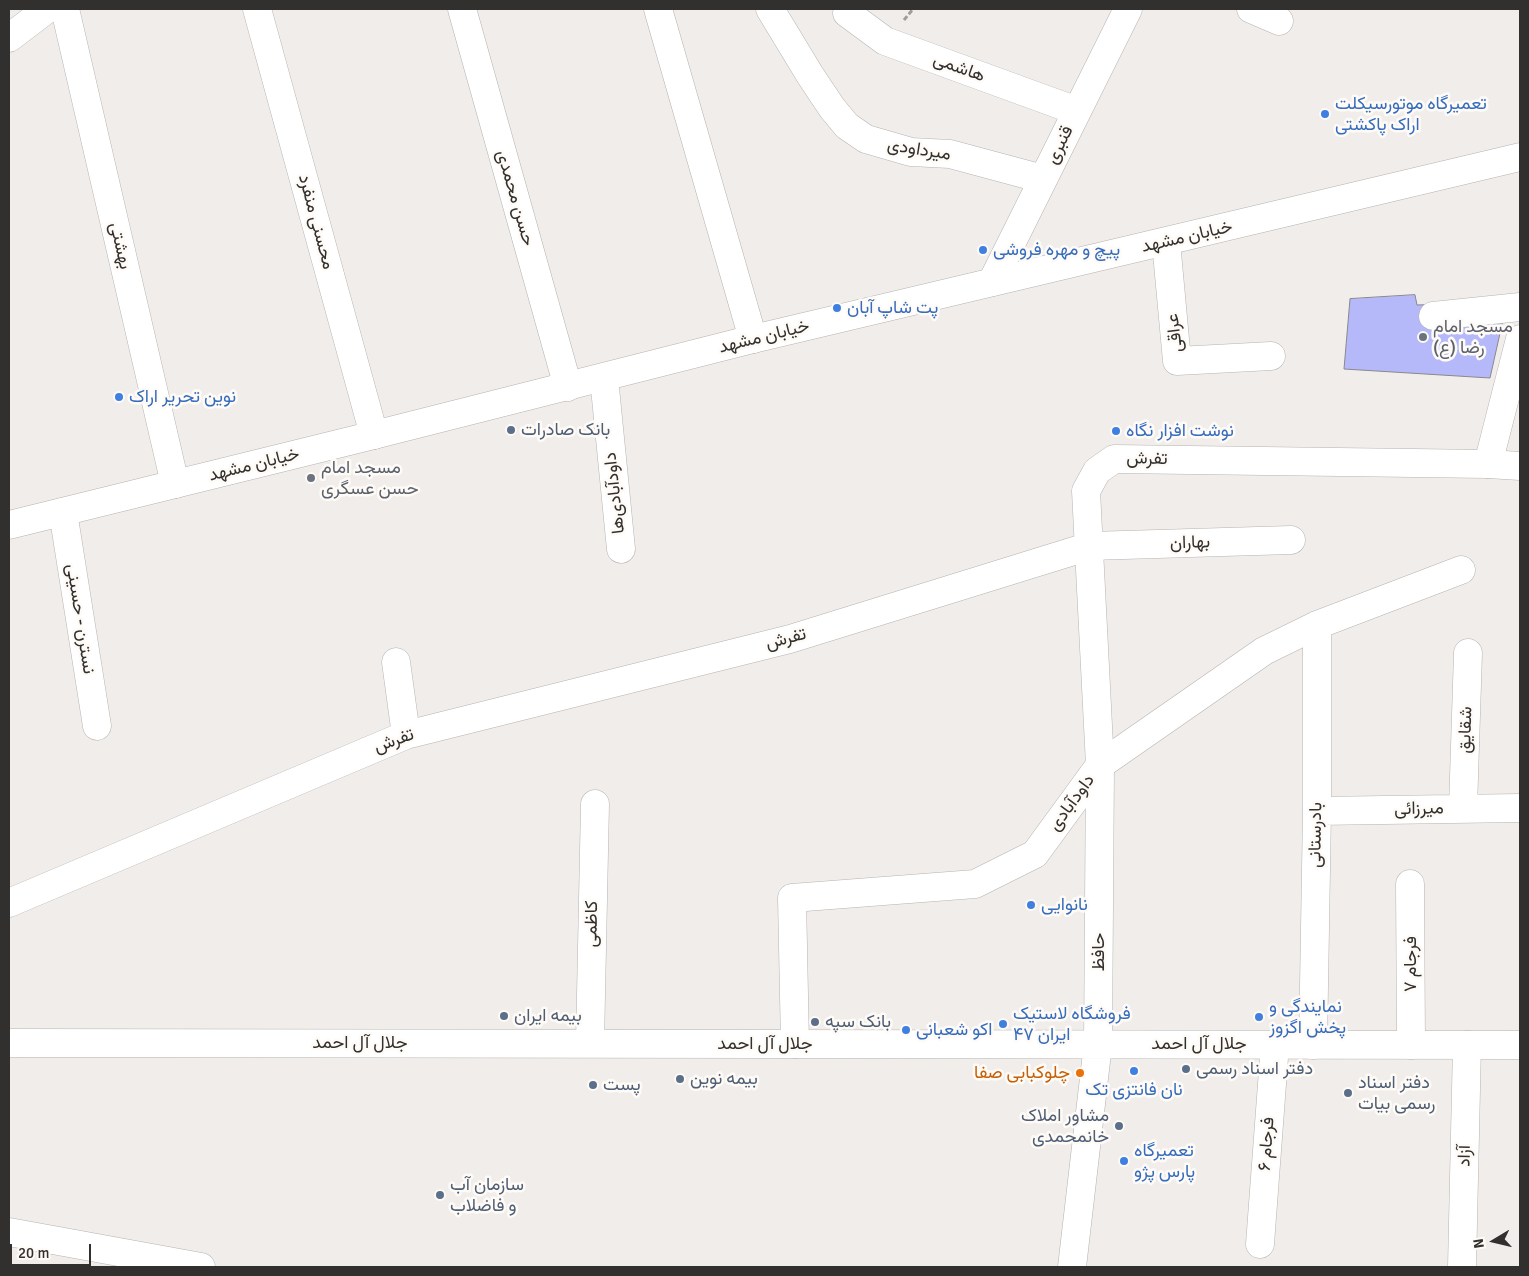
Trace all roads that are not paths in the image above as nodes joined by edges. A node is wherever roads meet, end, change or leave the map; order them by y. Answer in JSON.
{"nodes":[{"id":1,"x":47,"y":9,"type":"edge"},
{"id":2,"x":65,"y":9,"type":"edge"},
{"id":3,"x":257,"y":9,"type":"edge"},
{"id":4,"x":462,"y":9,"type":"edge"},
{"id":5,"x":658,"y":9,"type":"edge"},
{"id":6,"x":770,"y":9,"type":"edge"},
{"id":7,"x":1128,"y":9,"type":"edge"},
{"id":8,"x":1250,"y":9,"type":"edge"},
{"id":9,"x":847,"y":13,"type":"dead end"},
{"id":10,"x":1279,"y":21,"type":"dead end"},
{"id":11,"x":13,"y":29,"type":"edge"},
{"id":12,"x":1077,"y":111,"type":"junction"},
{"id":13,"x":1520,"y":157,"type":"edge"},
{"id":14,"x":1043,"y":179,"type":"junction"},
{"id":15,"x":1166,"y":242,"type":"junction"},
{"id":16,"x":992,"y":282,"type":"junction"},
{"id":17,"x":1520,"y":307,"type":"edge"},
{"id":18,"x":1433,"y":316,"type":"dead end"},
{"id":19,"x":753,"y":339,"type":"junction"},
{"id":20,"x":1520,"y":339,"type":"edge"},
{"id":21,"x":1271,"y":356,"type":"dead end"},
{"id":22,"x":604,"y":378,"type":"junction"},
{"id":23,"x":568,"y":387,"type":"junction"},
{"id":24,"x":374,"y":435,"type":"junction"},
{"id":25,"x":1488,"y":464,"type":"junction"},
{"id":26,"x":1520,"y":466,"type":"edge"},
{"id":27,"x":175,"y":484,"type":"junction"},
{"id":28,"x":63,"y":512,"type":"junction"},
{"id":29,"x":9,"y":525,"type":"edge"},
{"id":30,"x":1291,"y":540,"type":"dead end"},
{"id":31,"x":1090,"y":546,"type":"junction"},
{"id":32,"x":621,"y":548,"type":"dead end"},
{"id":33,"x":1461,"y":570,"type":"dead end"},
{"id":34,"x":1317,"y":625,"type":"junction"},
{"id":35,"x":1468,"y":653,"type":"dead end"},
{"id":36,"x":396,"y":662,"type":"dead end"},
{"id":37,"x":97,"y":726,"type":"dead end"},
{"id":38,"x":406,"y":735,"type":"junction"},
{"id":39,"x":1100,"y":765,"type":"junction"},
{"id":40,"x":594,"y":804,"type":"dead end"},
{"id":41,"x":1463,"y":808,"type":"junction"},
{"id":42,"x":1520,"y":808,"type":"edge"},
{"id":43,"x":1317,"y":811,"type":"junction"},
{"id":44,"x":1410,"y":884,"type":"dead end"},
{"id":45,"x":9,"y":903,"type":"edge"},
{"id":46,"x":9,"y":1043,"type":"edge"},
{"id":47,"x":590,"y":1044,"type":"junction"},
{"id":48,"x":794,"y":1044,"type":"junction"},
{"id":49,"x":1098,"y":1044,"type":"junction"},
{"id":50,"x":1275,"y":1044,"type":"junction"},
{"id":51,"x":1313,"y":1044,"type":"junction"},
{"id":52,"x":1411,"y":1045,"type":"junction"},
{"id":53,"x":1467,"y":1045,"type":"junction"},
{"id":54,"x":1520,"y":1045,"type":"edge"},
{"id":55,"x":9,"y":1232,"type":"edge"},
{"id":56,"x":1260,"y":1244,"type":"dead end"},
{"id":57,"x":201,"y":1267,"type":"edge"},
{"id":58,"x":1072,"y":1267,"type":"edge"},
{"id":59,"x":1462,"y":1267,"type":"edge"}],
"edges":[{"from":1,"to":11,"type":"street"},
{"from":2,"to":27,"type":"street","name":"بهشتی"},
{"from":3,"to":24,"type":"street","name":"محسنی منفرد"},
{"from":4,"to":23,"type":"street","name":"حسن محمدی"},
{"from":5,"to":19,"type":"street"},
{"from":6,"to":14,"type":"street","name":"میرداودی"},
{"from":7,"to":12,"type":"street","name":"قنبری"},
{"from":8,"to":10,"type":"street"},
{"from":9,"to":12,"type":"street","name":"هاشمی"},
{"from":12,"to":14,"type":"street","name":"قنبری"},
{"from":13,"to":15,"type":"street","name":"خیابان مشهد"},
{"from":14,"to":16,"type":"street","name":"قنبری"},
{"from":15,"to":16,"type":"street","name":"خیابان مشهد"},
{"from":15,"to":21,"type":"street","name":"عراقی"},
{"from":16,"to":19,"type":"street","name":"خیابان مشهد"},
{"from":17,"to":18,"type":"street"},
{"from":19,"to":22,"type":"street","name":"خیابان مشهد"},
{"from":20,"to":25,"type":"street"},
{"from":22,"to":23,"type":"street","name":"خیابان مشهد"},
{"from":22,"to":32,"type":"street","name":"داودآبادی‌ها"},
{"from":23,"to":24,"type":"street","name":"خیابان مشهد"},
{"from":24,"to":27,"type":"street","name":"خیابان مشهد"},
{"from":25,"to":26,"type":"street","name":"تفرش"},
{"from":25,"to":31,"type":"street","name":"تفرش"},
{"from":27,"to":28,"type":"street","name":"خیابان مشهد"},
{"from":28,"to":29,"type":"street","name":"خیابان مشهد"},
{"from":28,"to":37,"type":"street","name":"نسترن - حسینی"},
{"from":30,"to":31,"type":"street","name":"بهاران"},
{"from":31,"to":38,"type":"street","name":"تفرش"},
{"from":31,"to":39,"type":"street","name":"حافظ"},
{"from":33,"to":34,"type":"street","name":"داودآبادی"},
{"from":34,"to":39,"type":"street","name":"داودآبادی"},
{"from":34,"to":43,"type":"street","name":"بادرستانی"},
{"from":35,"to":41,"type":"street","name":"شقایق"},
{"from":36,"to":38,"type":"street"},
{"from":38,"to":45,"type":"street","name":"تفرش"},
{"from":39,"to":48,"type":"street","name":"داودآبادی"},
{"from":39,"to":49,"type":"street","name":"حافظ"},
{"from":40,"to":47,"type":"street","name":"کاظمی"},
{"from":41,"to":42,"type":"street","name":"میرزائی"},
{"from":41,"to":43,"type":"street","name":"میرزائی"},
{"from":43,"to":51,"type":"street","name":"بادرستانی"},
{"from":44,"to":52,"type":"street","name":"فرجام ۷"},
{"from":46,"to":47,"type":"street","name":"جلال آل احمد"},
{"from":47,"to":48,"type":"street","name":"جلال آل احمد"},
{"from":48,"to":49,"type":"street","name":"جلال آل احمد"},
{"from":49,"to":50,"type":"street","name":"جلال آل احمد"},
{"from":49,"to":58,"type":"street","name":"حافظ"},
{"from":50,"to":51,"type":"street","name":"جلال آل احمد"},
{"from":50,"to":56,"type":"street","name":"فرجام ۶"},
{"from":51,"to":52,"type":"street","name":"جلال آل احمد"},
{"from":52,"to":53,"type":"street","name":"جلال آل احمد"},
{"from":53,"to":54,"type":"street","name":"جلال آل احمد"},
{"from":53,"to":59,"type":"street","name":"آزاد"},
{"from":55,"to":57,"type":"street"}]}
